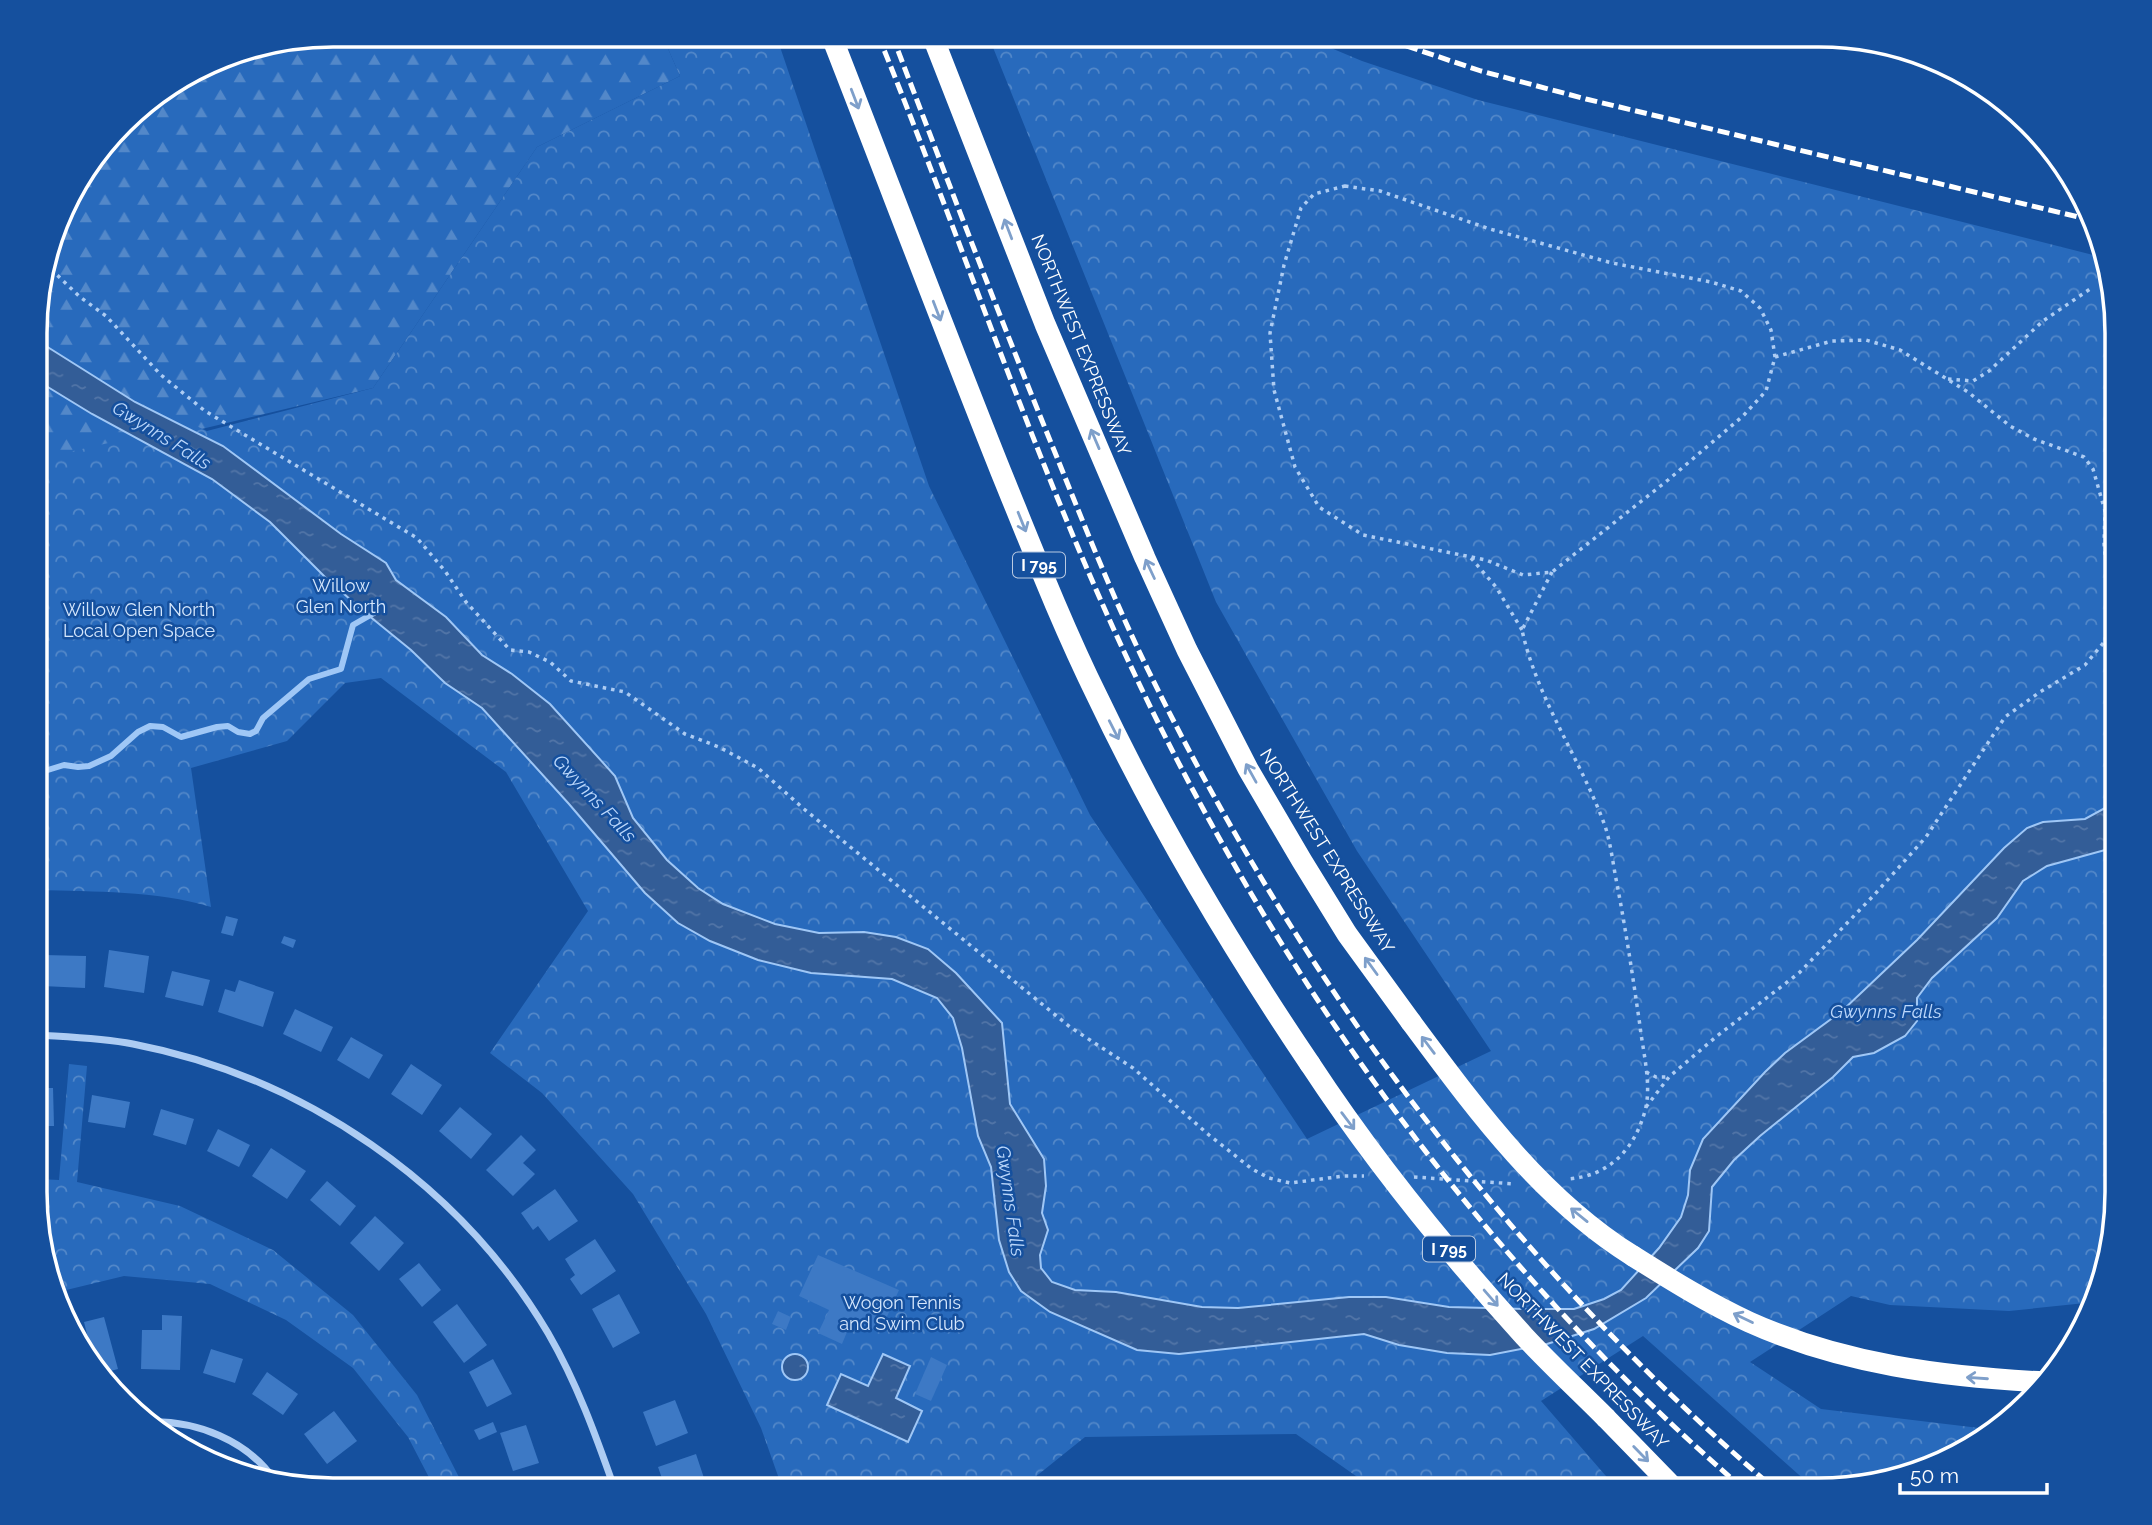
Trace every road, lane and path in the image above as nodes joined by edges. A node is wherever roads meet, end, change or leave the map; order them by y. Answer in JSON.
{"nodes":[{"id":1,"x":836,"y":47,"type":"edge"},
{"id":2,"x":937,"y":47,"type":"edge"},
{"id":3,"x":55,"y":270,"type":"edge"},
{"id":4,"x":2093,"y":288,"type":"dead end"},
{"id":5,"x":1774,"y":357,"type":"junction"},
{"id":6,"x":1946,"y":379,"type":"junction"},
{"id":7,"x":2105,"y":511,"type":"edge"},
{"id":8,"x":2105,"y":511,"type":"edge"},
{"id":9,"x":2105,"y":554,"type":"edge"},
{"id":10,"x":1470,"y":556,"type":"junction"},
{"id":11,"x":1552,"y":572,"type":"junction"},
{"id":12,"x":1522,"y":630,"type":"junction"},
{"id":13,"x":2105,"y":641,"type":"edge"},
{"id":14,"x":47,"y":1036,"type":"edge"},
{"id":15,"x":1646,"y":1072,"type":"junction"},
{"id":16,"x":1669,"y":1077,"type":"junction"},
{"id":17,"x":1646,"y":1108,"type":"junction"},
{"id":18,"x":1371,"y":1177,"type":"dead end"},
{"id":19,"x":1411,"y":1177,"type":"dead end"},
{"id":20,"x":1558,"y":1180,"type":"dead end"},
{"id":21,"x":1522,"y":1183,"type":"dead end"},
{"id":22,"x":2033,"y":1381,"type":"edge"},
{"id":23,"x":164,"y":1423,"type":"edge"},
{"id":24,"x":268,"y":1470,"type":"edge"},
{"id":25,"x":611,"y":1478,"type":"edge"},
{"id":26,"x":1664,"y":1478,"type":"edge"}],
"edges":[{"from":1,"to":26,"type":"highway","name":"NORTHWEST EXPRESSWAY","number":"I 795","one_way":true,"bridge":true},
{"from":22,"to":2,"type":"highway","name":"NORTHWEST EXPRESSWAY","one_way":true,"bridge":true},
{"from":3,"to":18,"type":"path"},
{"from":4,"to":6,"type":"path"},
{"from":5,"to":6,"type":"path"},
{"from":5,"to":10,"type":"path"},
{"from":5,"to":11,"type":"path"},
{"from":6,"to":7,"type":"path"},
{"from":8,"to":9,"type":"path"},
{"from":10,"to":11,"type":"path"},
{"from":10,"to":12,"type":"path"},
{"from":11,"to":12,"type":"path"},
{"from":12,"to":15,"type":"path"},
{"from":13,"to":16,"type":"path"},
{"from":14,"to":25,"type":"street"},
{"from":15,"to":16,"type":"path"},
{"from":15,"to":17,"type":"path"},
{"from":16,"to":17,"type":"path"},
{"from":17,"to":20,"type":"path"},
{"from":19,"to":21,"type":"path"},
{"from":23,"to":24,"type":"street"}]}
